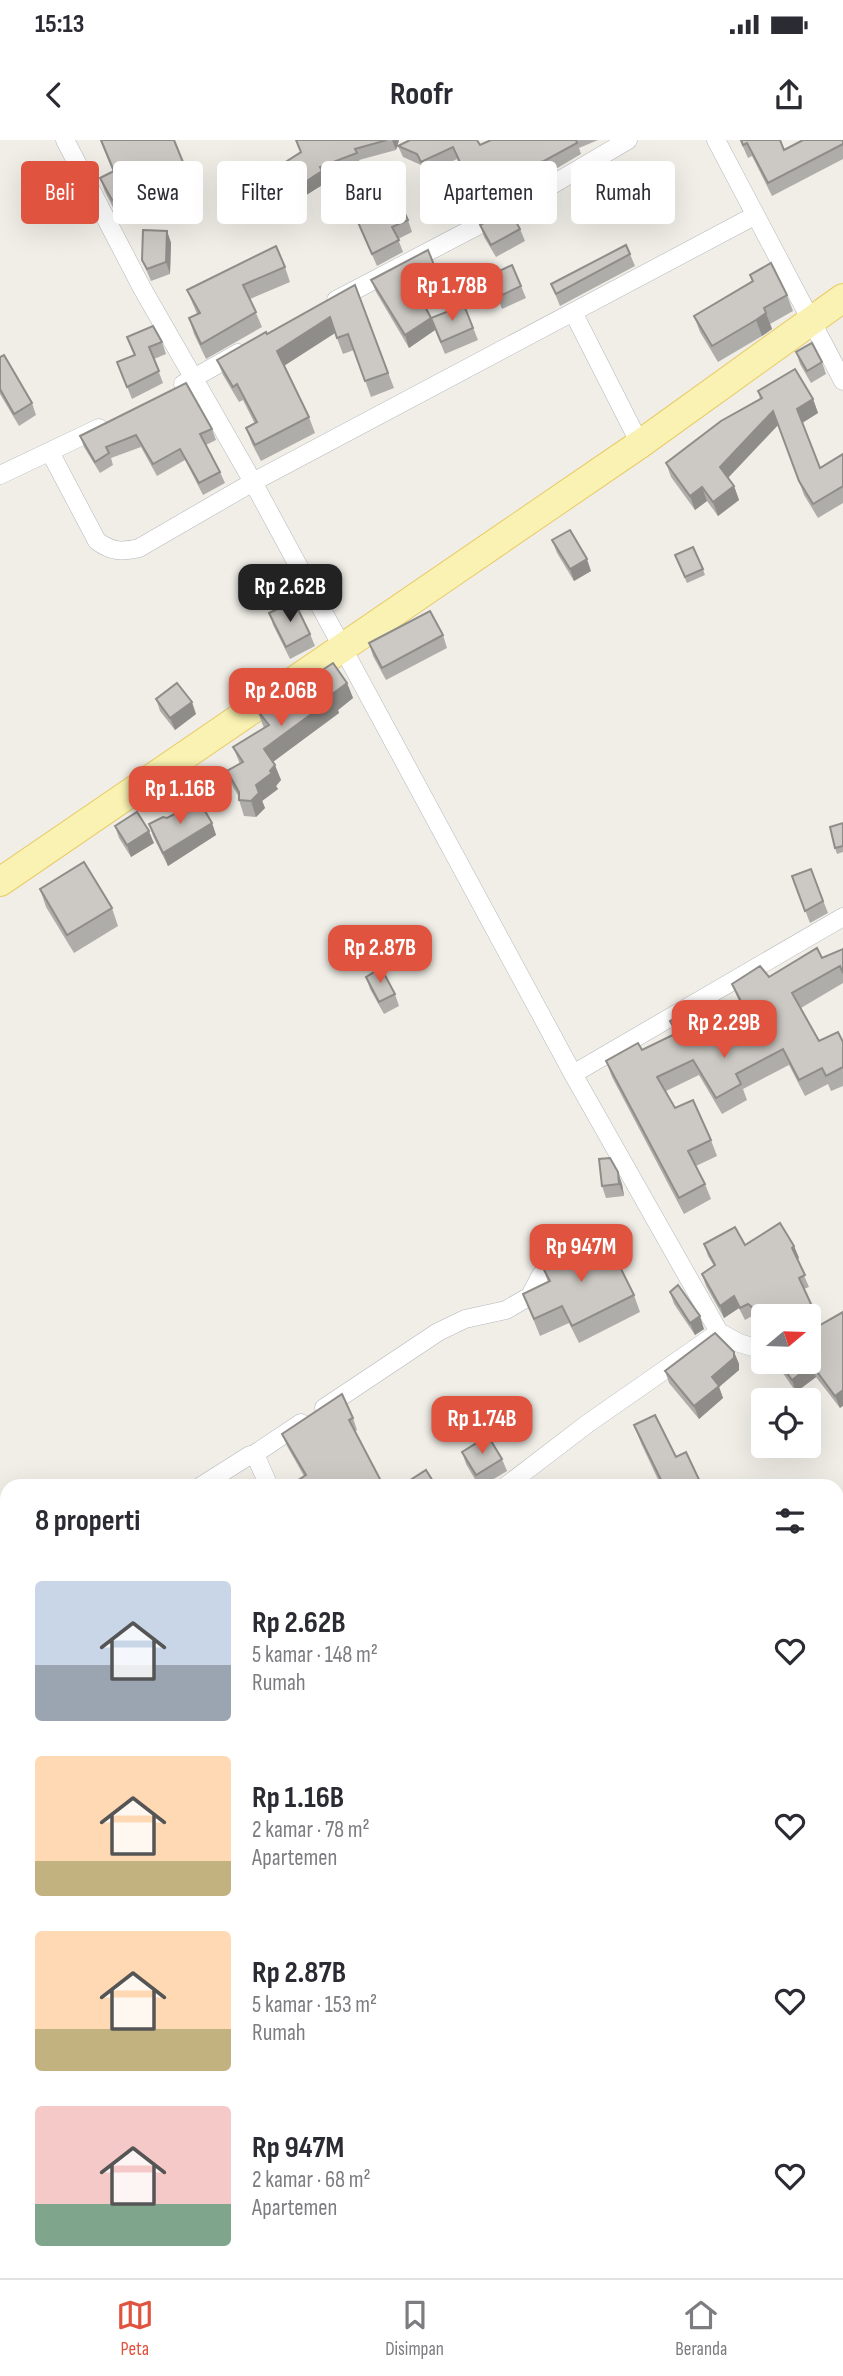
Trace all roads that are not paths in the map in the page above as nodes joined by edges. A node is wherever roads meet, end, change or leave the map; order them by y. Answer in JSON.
{"nodes":[{"id":1,"x":65,"y":140,"type":"edge"},
{"id":2,"x":628,"y":140,"type":"edge"},
{"id":3,"x":716,"y":140,"type":"edge"},
{"id":4,"x":754,"y":216,"type":"junction"},
{"id":5,"x":843,"y":298,"type":"edge"},
{"id":6,"x":315,"y":311,"type":"edge"},
{"id":7,"x":574,"y":314,"type":"junction"},
{"id":8,"x":811,"y":321,"type":"junction"},
{"id":9,"x":256,"y":343,"type":"edge"},
{"id":10,"x":192,"y":379,"type":"junction"},
{"id":11,"x":843,"y":381,"type":"edge"},
{"id":12,"x":164,"y":396,"type":"edge"},
{"id":13,"x":118,"y":418,"type":"edge"},
{"id":14,"x":640,"y":444,"type":"junction"},
{"id":15,"x":50,"y":452,"type":"junction"},
{"id":16,"x":0,"y":475,"type":"edge"},
{"id":17,"x":253,"y":482,"type":"junction"},
{"id":18,"x":342,"y":648,"type":"junction"},
{"id":19,"x":0,"y":882,"type":"edge"},
{"id":20,"x":843,"y":917,"type":"edge"},
{"id":21,"x":573,"y":1074,"type":"junction"},
{"id":22,"x":541,"y":1275,"type":"edge"},
{"id":23,"x":719,"y":1332,"type":"junction"},
{"id":24,"x":751,"y":1346,"type":"edge"},
{"id":25,"x":253,"y":1455,"type":"junction"},
{"id":26,"x":212,"y":1479,"type":"edge"},
{"id":27,"x":265,"y":1479,"type":"edge"},
{"id":28,"x":515,"y":1479,"type":"edge"}],
"edges":[{"from":1,"to":10,"type":"street"},
{"from":2,"to":6,"type":"street"},
{"from":3,"to":4,"type":"street"},
{"from":4,"to":7,"type":"street"},
{"from":4,"to":8,"type":"street"},
{"from":5,"to":8,"type":"main road"},
{"from":7,"to":14,"type":"street"},
{"from":7,"to":17,"type":"street"},
{"from":8,"to":11,"type":"street"},
{"from":8,"to":14,"type":"main road"},
{"from":9,"to":10,"type":"street"},
{"from":10,"to":12,"type":"street"},
{"from":10,"to":17,"type":"street"},
{"from":13,"to":15,"type":"street"},
{"from":14,"to":18,"type":"main road"},
{"from":15,"to":16,"type":"street"},
{"from":15,"to":17,"type":"street"},
{"from":17,"to":18,"type":"street"},
{"from":18,"to":19,"type":"main road"},
{"from":18,"to":21,"type":"street"},
{"from":20,"to":21,"type":"street"},
{"from":21,"to":23,"type":"street"},
{"from":22,"to":25,"type":"street"},
{"from":23,"to":24,"type":"street"},
{"from":23,"to":28,"type":"street"},
{"from":25,"to":26,"type":"street"},
{"from":25,"to":27,"type":"street"}]}
